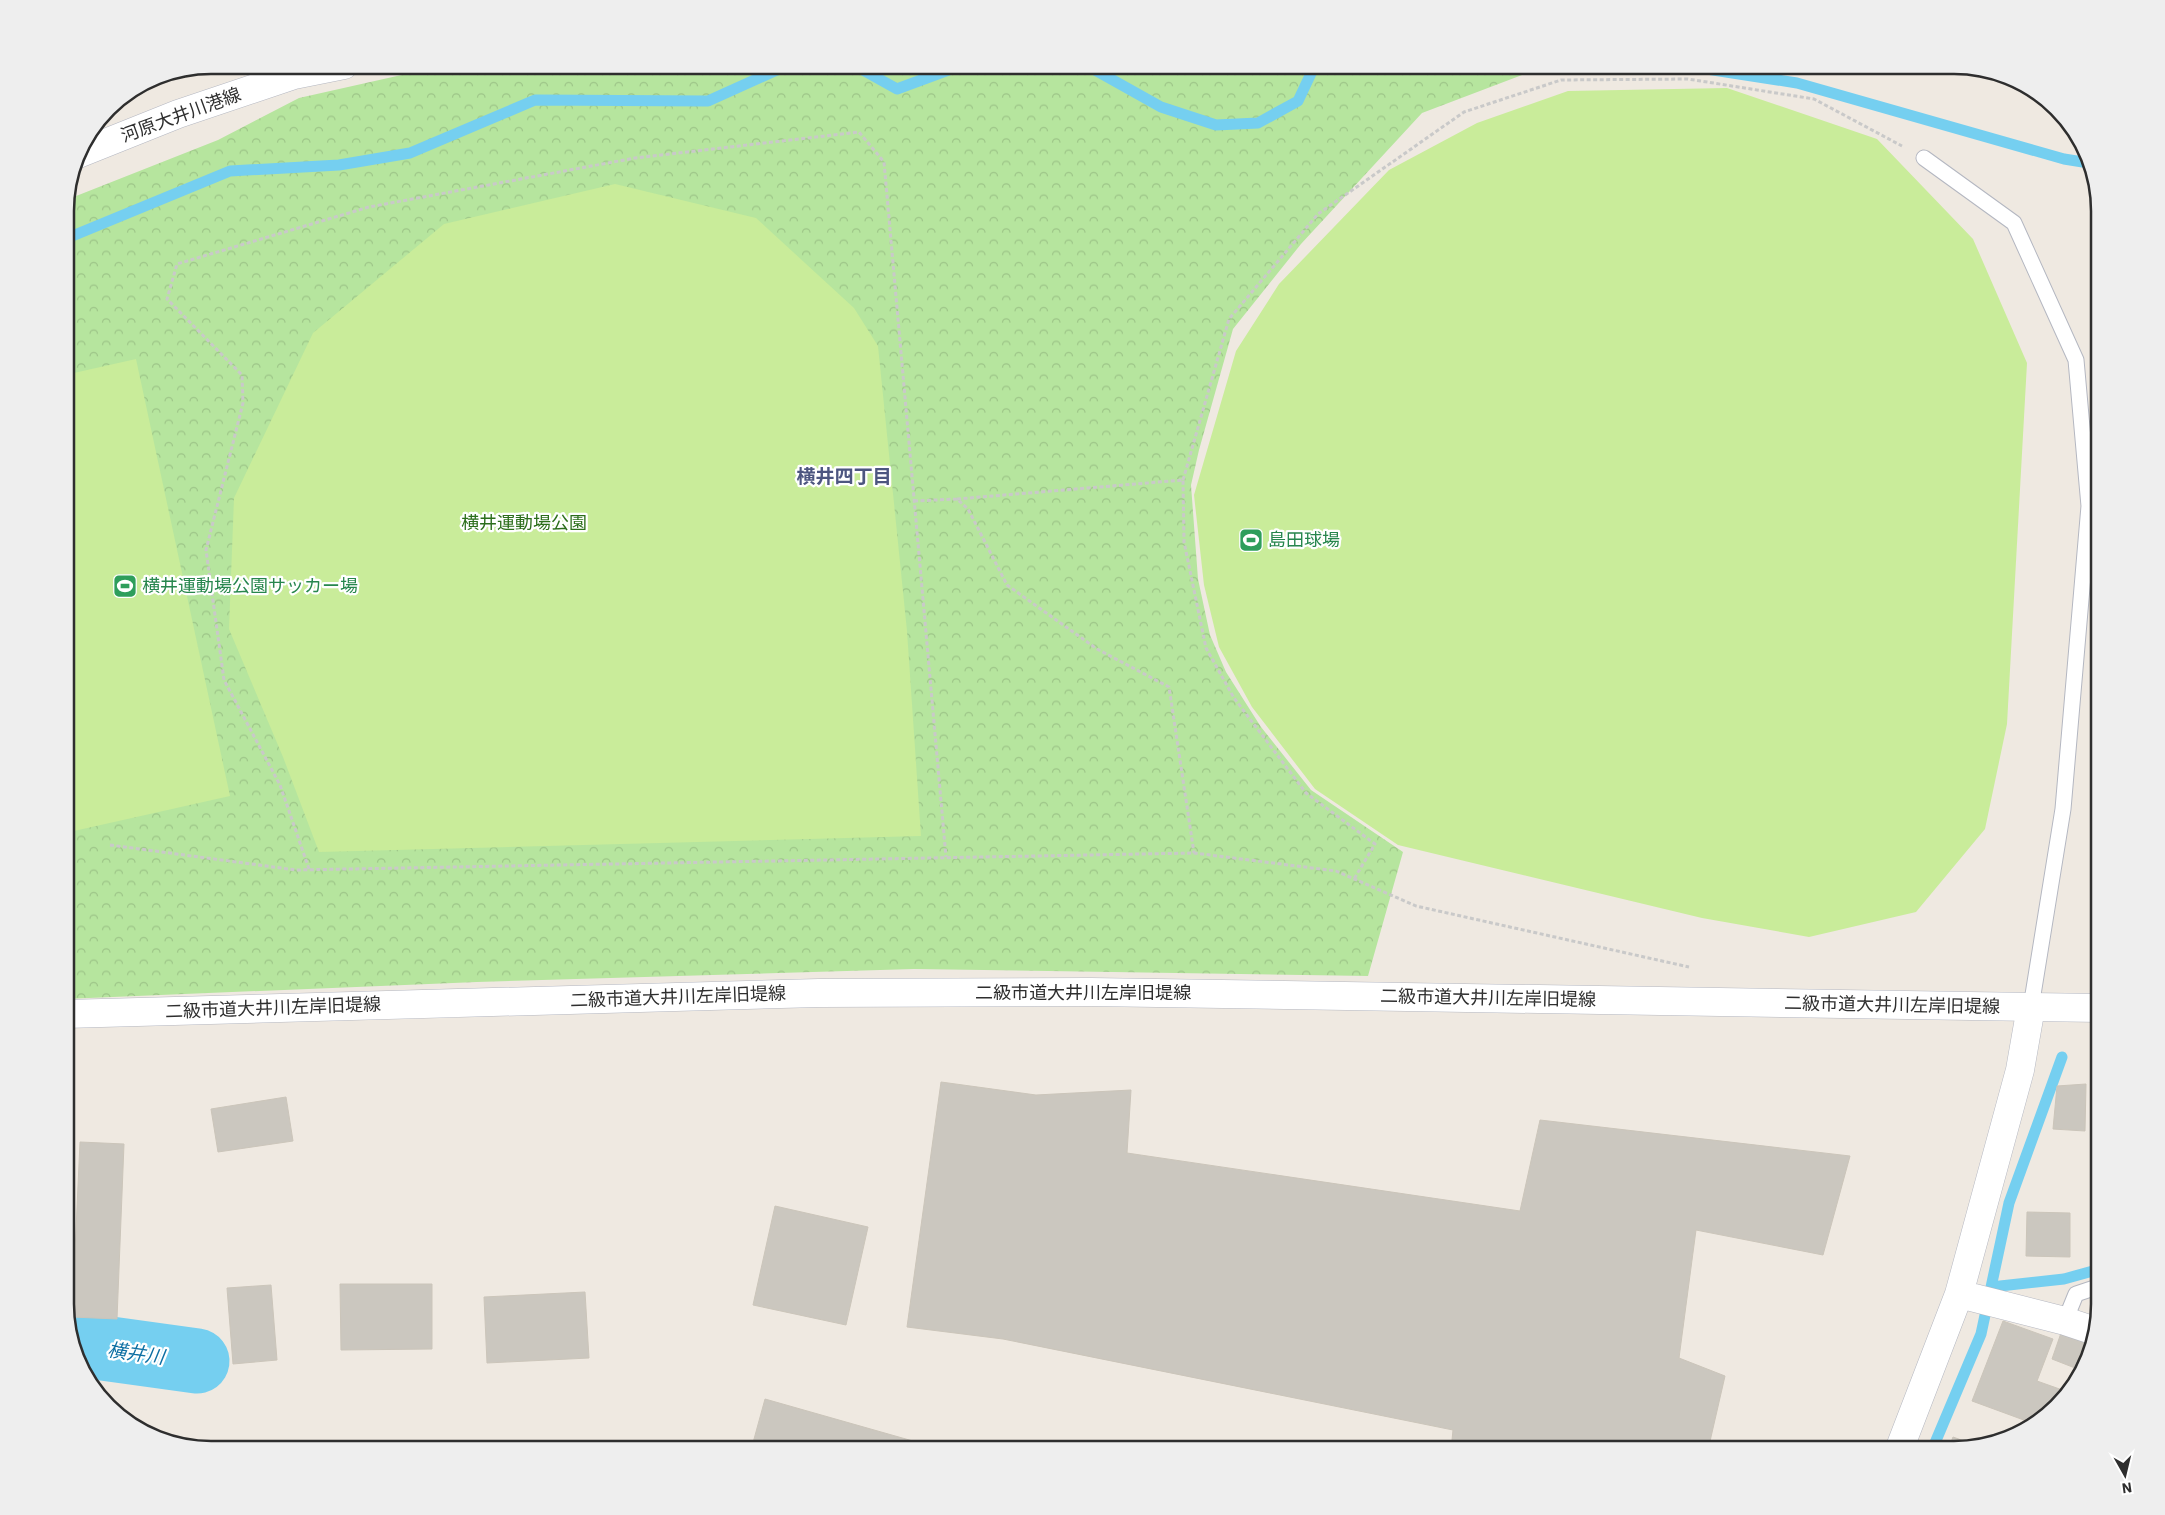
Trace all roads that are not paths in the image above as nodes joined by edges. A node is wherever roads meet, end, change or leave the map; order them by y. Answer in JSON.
{"nodes":[{"id":1,"x":299,"y":74,"type":"edge"},
{"id":2,"x":88,"y":150,"type":"edge"},
{"id":3,"x":1924,"y":158,"type":"road end"},
{"id":4,"x":2031,"y":1007,"type":"junction"},
{"id":5,"x":2091,"y":1008,"type":"edge"},
{"id":6,"x":74,"y":1014,"type":"edge"},
{"id":7,"x":2091,"y":1289,"type":"edge"},
{"id":8,"x":1959,"y":1294,"type":"junction"},
{"id":9,"x":2065,"y":1321,"type":"junction"},
{"id":10,"x":2089,"y":1329,"type":"edge"},
{"id":11,"x":1902,"y":1441,"type":"edge"}],
"edges":[{"from":1,"to":2,"type":"street","name":"河原大井川港線"},
{"from":3,"to":4,"type":"lane"},
{"from":4,"to":5,"type":"street","name":"二級市道大井川左岸旧堤線"},
{"from":4,"to":6,"type":"street","name":"二級市道大井川左岸旧堤線"},
{"from":4,"to":8,"type":"street"},
{"from":7,"to":9,"type":"lane"},
{"from":8,"to":9,"type":"street"},
{"from":8,"to":11,"type":"street"},
{"from":9,"to":10,"type":"street"}]}
